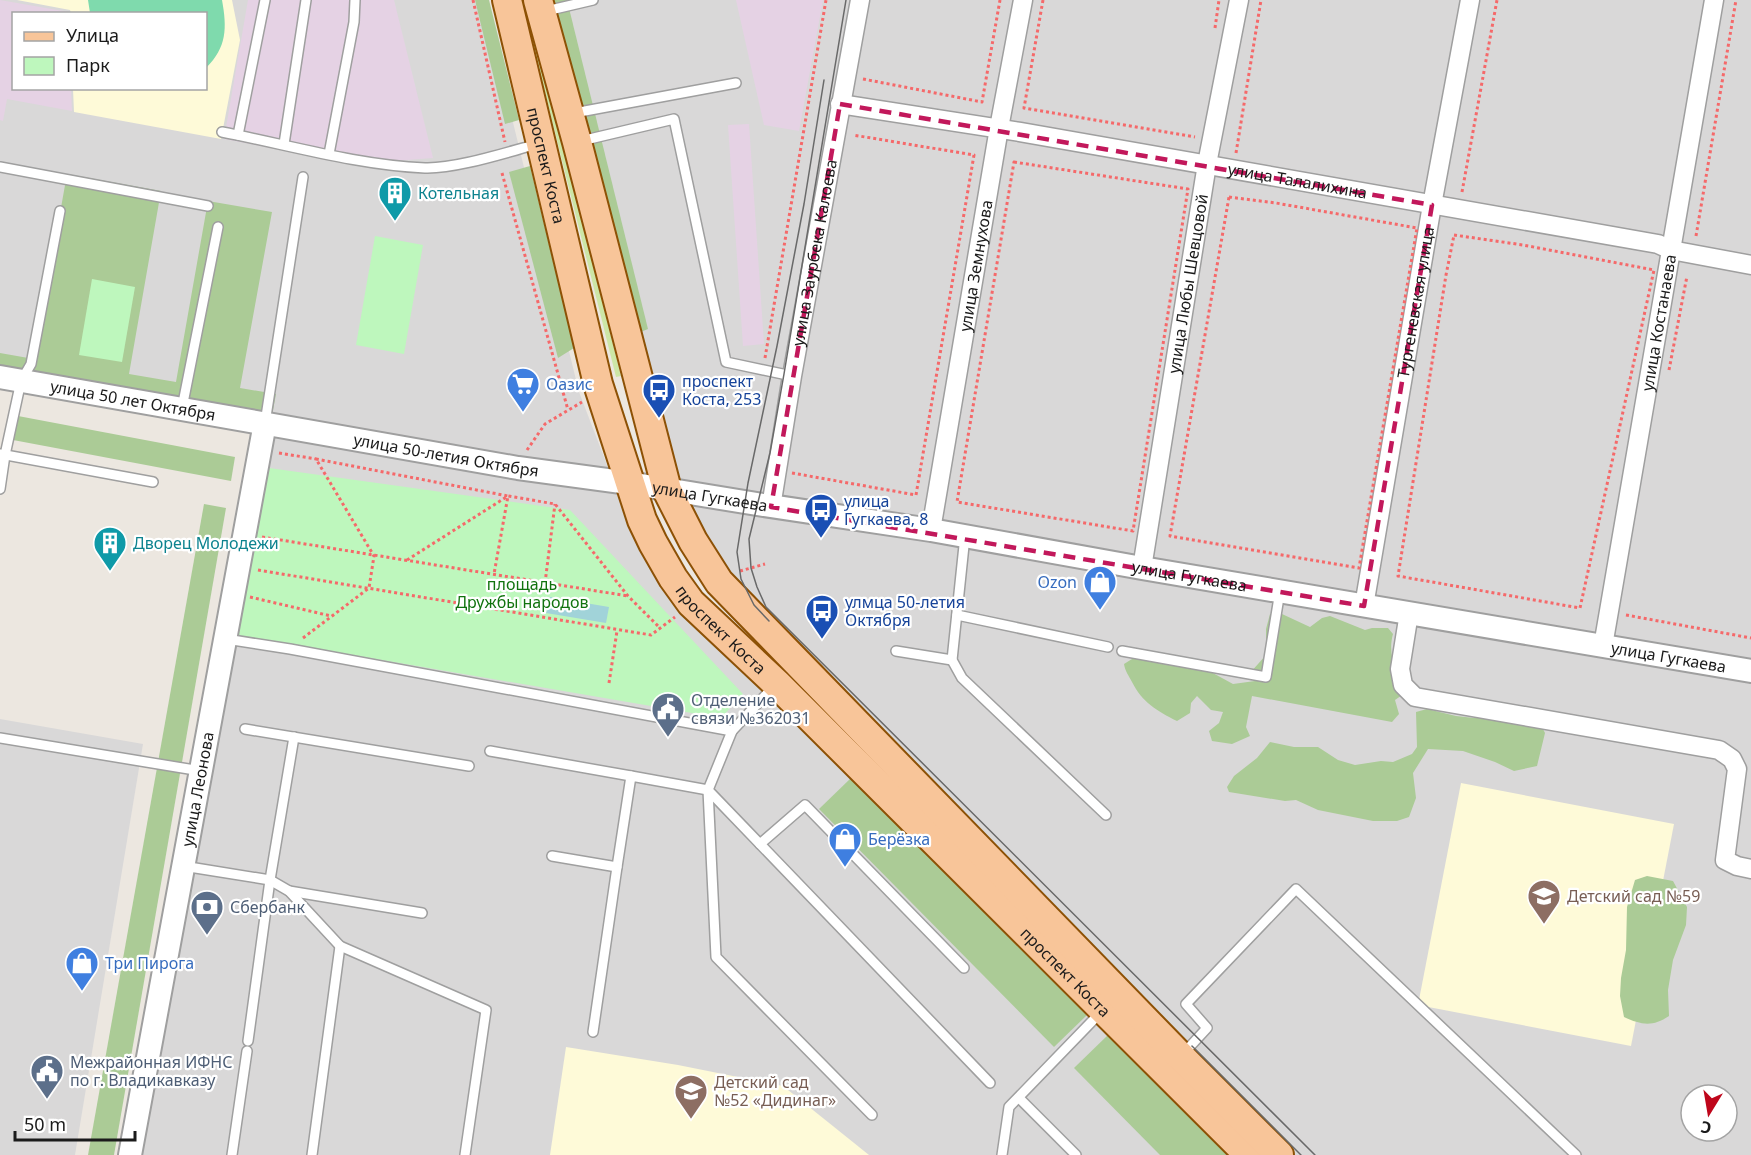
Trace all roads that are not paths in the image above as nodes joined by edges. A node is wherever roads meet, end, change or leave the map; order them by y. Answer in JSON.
{"nodes":[{"id":1,"x":264,"y":0,"type":"edge"},
{"id":2,"x":306,"y":0,"type":"edge"},
{"id":3,"x":355,"y":0,"type":"edge"},
{"id":4,"x":507,"y":0,"type":"edge"},
{"id":5,"x":593,"y":0,"type":"edge"},
{"id":6,"x":860,"y":0,"type":"edge"},
{"id":7,"x":1023,"y":0,"type":"edge"},
{"id":8,"x":1239,"y":0,"type":"edge"},
{"id":9,"x":1470,"y":0,"type":"edge"},
{"id":10,"x":1714,"y":0,"type":"edge"},
{"id":11,"x":540,"y":6,"type":"edge"},
{"id":12,"x":736,"y":83,"type":"dead end"},
{"id":13,"x":840,"y":104,"type":"junction"},
{"id":14,"x":569,"y":114,"type":"junction"},
{"id":15,"x":999,"y":128,"type":"junction"},
{"id":16,"x":222,"y":132,"type":"dead end"},
{"id":17,"x":238,"y":135,"type":"junction"},
{"id":18,"x":577,"y":142,"type":"junction"},
{"id":19,"x":541,"y":143,"type":"junction"},
{"id":20,"x":284,"y":144,"type":"junction"},
{"id":21,"x":329,"y":154,"type":"junction"},
{"id":22,"x":1207,"y":164,"type":"junction"},
{"id":23,"x":0,"y":167,"type":"edge"},
{"id":24,"x":303,"y":177,"type":"dead end"},
{"id":25,"x":1432,"y":205,"type":"junction"},
{"id":26,"x":208,"y":206,"type":"dead end"},
{"id":27,"x":60,"y":211,"type":"dead end"},
{"id":28,"x":218,"y":227,"type":"dead end"},
{"id":29,"x":1671,"y":250,"type":"junction"},
{"id":30,"x":1751,"y":265,"type":"edge"},
{"id":31,"x":792,"y":376,"type":"junction"},
{"id":32,"x":6,"y":380,"type":"edge"},
{"id":33,"x":182,"y":408,"type":"junction"},
{"id":34,"x":265,"y":423,"type":"junction"},
{"id":35,"x":2,"y":455,"type":"edge"},
{"id":36,"x":153,"y":482,"type":"dead end"},
{"id":37,"x":629,"y":483,"type":"junction"},
{"id":38,"x":0,"y":489,"type":"edge"},
{"id":39,"x":667,"y":490,"type":"junction"},
{"id":40,"x":771,"y":507,"type":"junction"},
{"id":41,"x":931,"y":530,"type":"junction"},
{"id":42,"x":965,"y":536,"type":"junction"},
{"id":43,"x":1142,"y":568,"type":"junction"},
{"id":44,"x":1280,"y":591,"type":"junction"},
{"id":45,"x":1364,"y":606,"type":"junction"},
{"id":46,"x":1409,"y":613,"type":"junction"},
{"id":47,"x":957,"y":615,"type":"junction"},
{"id":48,"x":225,"y":639,"type":"junction"},
{"id":49,"x":1603,"y":645,"type":"junction"},
{"id":50,"x":1108,"y":646,"type":"dead end"},
{"id":51,"x":896,"y":651,"type":"dead end"},
{"id":52,"x":1122,"y":651,"type":"dead end"},
{"id":53,"x":952,"y":660,"type":"junction"},
{"id":54,"x":1751,"y":671,"type":"edge"},
{"id":55,"x":777,"y":684,"type":"junction"},
{"id":56,"x":245,"y":729,"type":"dead end"},
{"id":57,"x":732,"y":731,"type":"junction"},
{"id":58,"x":294,"y":737,"type":"junction"},
{"id":59,"x":0,"y":738,"type":"edge"},
{"id":60,"x":490,"y":751,"type":"dead end"},
{"id":61,"x":469,"y":766,"type":"dead end"},
{"id":62,"x":201,"y":771,"type":"junction"},
{"id":63,"x":631,"y":776,"type":"junction"},
{"id":64,"x":708,"y":790,"type":"junction"},
{"id":65,"x":1107,"y":815,"type":"dead end"},
{"id":66,"x":760,"y":844,"type":"junction"},
{"id":67,"x":552,"y":856,"type":"dead end"},
{"id":68,"x":183,"y":866,"type":"junction"},
{"id":69,"x":617,"y":867,"type":"junction"},
{"id":70,"x":1751,"y":869,"type":"edge"},
{"id":71,"x":270,"y":880,"type":"junction"},
{"id":72,"x":289,"y":891,"type":"junction"},
{"id":73,"x":422,"y":913,"type":"dead end"},
{"id":74,"x":340,"y":946,"type":"junction"},
{"id":75,"x":964,"y":968,"type":"dead end"},
{"id":76,"x":1103,"y":1009,"type":"junction"},
{"id":77,"x":592,"y":1032,"type":"dead end"},
{"id":78,"x":1180,"y":1056,"type":"junction"},
{"id":79,"x":990,"y":1083,"type":"dead end"},
{"id":80,"x":1019,"y":1098,"type":"junction"},
{"id":81,"x":872,"y":1115,"type":"dead end"},
{"id":82,"x":130,"y":1155,"type":"edge"},
{"id":83,"x":232,"y":1155,"type":"edge"},
{"id":84,"x":312,"y":1155,"type":"edge"},
{"id":85,"x":465,"y":1155,"type":"edge"},
{"id":86,"x":1002,"y":1155,"type":"edge"},
{"id":87,"x":1076,"y":1155,"type":"edge"},
{"id":88,"x":1248,"y":1155,"type":"edge"},
{"id":89,"x":1280,"y":1155,"type":"edge"},
{"id":90,"x":1576,"y":1155,"type":"edge"}],
"edges":[{"from":1,"to":17,"type":"lane"},
{"from":2,"to":20,"type":"lane"},
{"from":3,"to":21,"type":"lane"},
{"from":4,"to":19,"type":"main road","name":"проспект Коста"},
{"from":5,"to":11,"type":"lane"},
{"from":6,"to":13,"type":"street","name":"улица Заурбека Калоева"},
{"from":7,"to":15,"type":"street","name":"улица Земнухова"},
{"from":8,"to":22,"type":"street","name":"улица Любы Шевцовой"},
{"from":9,"to":25,"type":"street","name":"Тургеневская улица"},
{"from":10,"to":29,"type":"street","name":"улица Костанаева"},
{"from":11,"to":14,"type":"main road","name":"проспект Коста"},
{"from":12,"to":14,"type":"lane"},
{"from":13,"to":15,"type":"street","name":"улица Талалихина"},
{"from":13,"to":31,"type":"street","name":"улица Заурбека Калоева"},
{"from":14,"to":18,"type":"main road","name":"проспект Коста"},
{"from":15,"to":22,"type":"street","name":"улица Талалихина"},
{"from":15,"to":41,"type":"street","name":"улица Земнухова"},
{"from":16,"to":17,"type":"lane"},
{"from":17,"to":20,"type":"lane"},
{"from":18,"to":31,"type":"lane"},
{"from":18,"to":39,"type":"main road","name":"проспект Коста"},
{"from":19,"to":21,"type":"lane"},
{"from":19,"to":37,"type":"main road","name":"проспект Коста"},
{"from":20,"to":21,"type":"lane"},
{"from":22,"to":25,"type":"street","name":"улица Талалихина"},
{"from":22,"to":43,"type":"street","name":"улица Любы Шевцовой"},
{"from":23,"to":26,"type":"lane"},
{"from":24,"to":34,"type":"lane"},
{"from":25,"to":29,"type":"street","name":"улица Талалихина"},
{"from":25,"to":45,"type":"street","name":"Тургеневская улица"},
{"from":27,"to":32,"type":"lane"},
{"from":28,"to":33,"type":"lane"},
{"from":29,"to":30,"type":"street","name":"улица Талалихина"},
{"from":29,"to":49,"type":"street","name":"улица Костанаева"},
{"from":31,"to":40,"type":"street","name":"улица Заурбека Калоева"},
{"from":32,"to":33,"type":"street","name":"улица 50 лет Октября"},
{"from":32,"to":35,"type":"lane"},
{"from":33,"to":34,"type":"street","name":"улица 50 лет Октября"},
{"from":34,"to":37,"type":"street","name":"улица 50-летия Октября"},
{"from":34,"to":48,"type":"street","name":"улица Леонова"},
{"from":35,"to":36,"type":"lane"},
{"from":35,"to":38,"type":"lane"},
{"from":37,"to":39,"type":"street","name":"улица Гугкаева"},
{"from":37,"to":55,"type":"main road","name":"проспект Коста"},
{"from":39,"to":40,"type":"street","name":"улица Гугкаева"},
{"from":39,"to":78,"type":"main road","name":"проспект Коста"},
{"from":40,"to":41,"type":"street","name":"улица Гугкаева"},
{"from":41,"to":42,"type":"street","name":"улица Гугкаева"},
{"from":42,"to":43,"type":"street","name":"улица Гугкаева"},
{"from":42,"to":47,"type":"lane"},
{"from":43,"to":44,"type":"street","name":"улица Гугкаева"},
{"from":44,"to":45,"type":"street","name":"улица Гугкаева"},
{"from":44,"to":52,"type":"lane"},
{"from":45,"to":46,"type":"street","name":"улица Гугкаева"},
{"from":46,"to":49,"type":"street","name":"улица Гугкаева"},
{"from":46,"to":70,"type":"street"},
{"from":47,"to":50,"type":"lane"},
{"from":47,"to":53,"type":"lane"},
{"from":48,"to":57,"type":"lane"},
{"from":48,"to":62,"type":"street","name":"улица Леонова"},
{"from":49,"to":54,"type":"street","name":"улица Гугкаева"},
{"from":51,"to":53,"type":"lane"},
{"from":53,"to":65,"type":"lane"},
{"from":55,"to":57,"type":"lane"},
{"from":55,"to":76,"type":"main road","name":"проспект Коста"},
{"from":56,"to":58,"type":"lane"},
{"from":57,"to":64,"type":"lane"},
{"from":58,"to":61,"type":"lane"},
{"from":58,"to":71,"type":"lane"},
{"from":59,"to":62,"type":"lane"},
{"from":60,"to":63,"type":"lane"},
{"from":62,"to":68,"type":"street","name":"улица Леонова"},
{"from":63,"to":64,"type":"lane"},
{"from":63,"to":69,"type":"lane"},
{"from":64,"to":66,"type":"lane"},
{"from":64,"to":81,"type":"lane"},
{"from":66,"to":75,"type":"lane"},
{"from":66,"to":79,"type":"lane"},
{"from":67,"to":69,"type":"lane"},
{"from":68,"to":71,"type":"lane"},
{"from":68,"to":82,"type":"street","name":"улица Леонова"},
{"from":69,"to":77,"type":"lane"},
{"from":71,"to":72,"type":"lane"},
{"from":71,"to":83,"type":"lane"},
{"from":72,"to":73,"type":"lane"},
{"from":72,"to":74,"type":"lane"},
{"from":74,"to":84,"type":"lane"},
{"from":74,"to":85,"type":"lane"},
{"from":76,"to":80,"type":"lane"},
{"from":76,"to":88,"type":"main road","name":"проспект Коста"},
{"from":78,"to":89,"type":"main road","name":"проспект Коста"},
{"from":78,"to":90,"type":"lane"},
{"from":80,"to":86,"type":"lane"},
{"from":80,"to":87,"type":"lane"}]}
